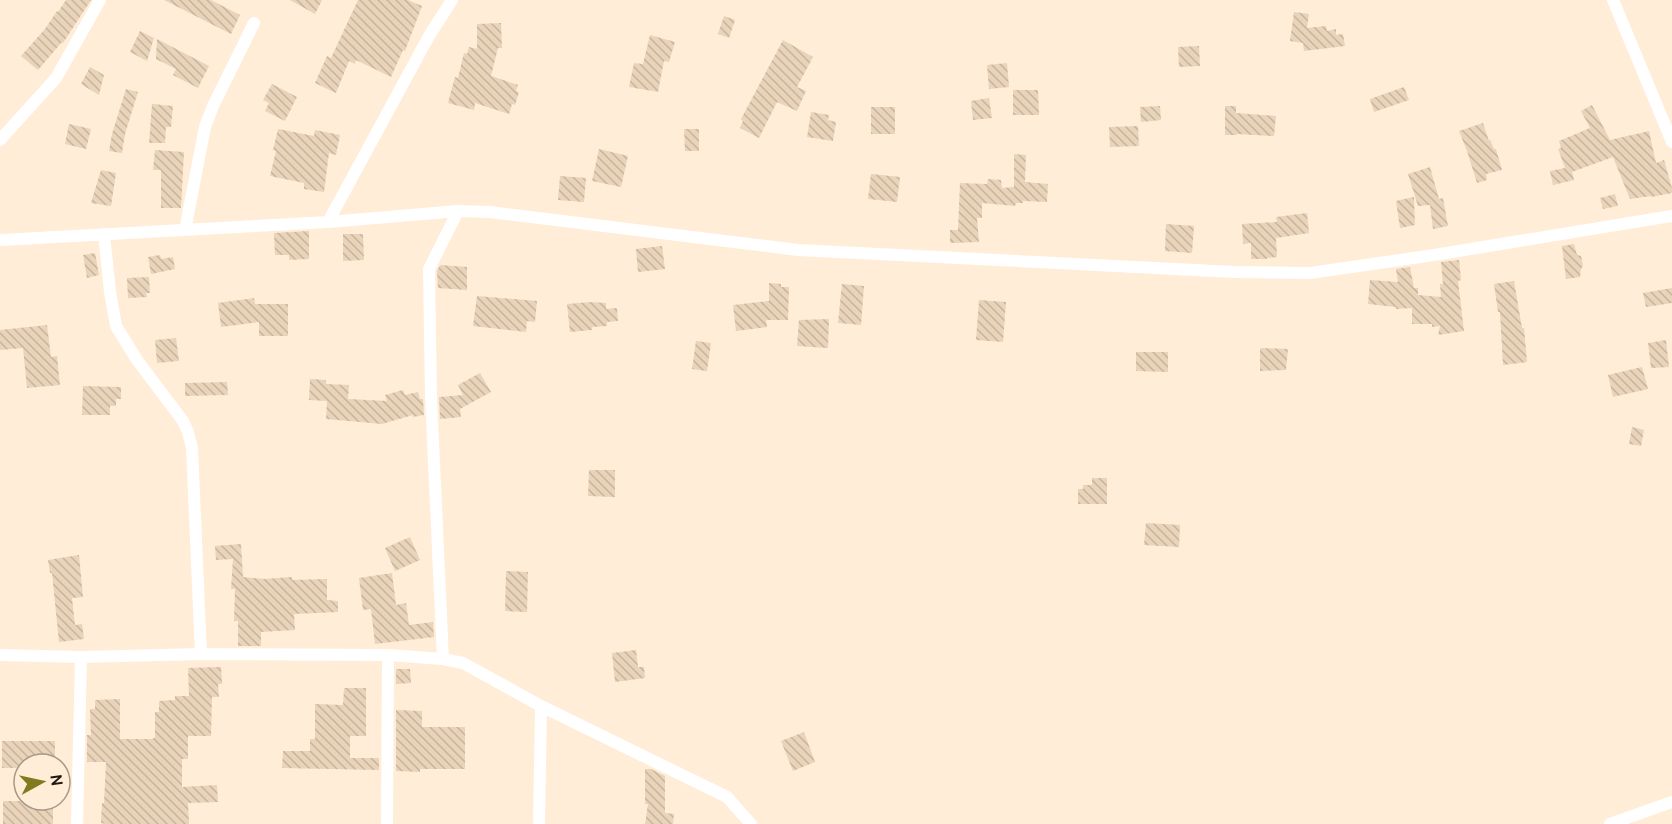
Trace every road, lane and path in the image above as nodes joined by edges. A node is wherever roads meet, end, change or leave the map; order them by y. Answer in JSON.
{"nodes":[{"id":1,"x":100,"y":0,"type":"edge"},
{"id":2,"x":452,"y":0,"type":"edge"},
{"id":3,"x":1613,"y":0,"type":"edge"},
{"id":4,"x":254,"y":23,"type":"dead end"},
{"id":5,"x":0,"y":140,"type":"edge"},
{"id":6,"x":1672,"y":142,"type":"edge"},
{"id":7,"x":458,"y":211,"type":"junction"},
{"id":8,"x":1672,"y":216,"type":"edge"},
{"id":9,"x":328,"y":222,"type":"junction"},
{"id":10,"x":185,"y":230,"type":"junction"},
{"id":11,"x":104,"y":234,"type":"junction"},
{"id":12,"x":0,"y":240,"type":"edge"},
{"id":13,"x":201,"y":654,"type":"junction"},
{"id":14,"x":0,"y":655,"type":"edge"},
{"id":15,"x":388,"y":655,"type":"junction"},
{"id":16,"x":81,"y":657,"type":"junction"},
{"id":17,"x":443,"y":659,"type":"junction"},
{"id":18,"x":541,"y":706,"type":"junction"},
{"id":19,"x":1672,"y":802,"type":"edge"},
{"id":20,"x":77,"y":824,"type":"edge"},
{"id":21,"x":387,"y":824,"type":"edge"},
{"id":22,"x":539,"y":824,"type":"edge"},
{"id":23,"x":751,"y":824,"type":"edge"},
{"id":24,"x":1610,"y":824,"type":"edge"}],
"edges":[{"from":1,"to":5,"type":"street"},
{"from":2,"to":9,"type":"street"},
{"from":3,"to":6,"type":"street"},
{"from":4,"to":10,"type":"street"},
{"from":7,"to":8,"type":"street"},
{"from":7,"to":9,"type":"street"},
{"from":7,"to":17,"type":"street"},
{"from":9,"to":10,"type":"street"},
{"from":10,"to":11,"type":"street"},
{"from":11,"to":12,"type":"street"},
{"from":11,"to":13,"type":"street"},
{"from":13,"to":15,"type":"street"},
{"from":13,"to":16,"type":"street"},
{"from":14,"to":16,"type":"street"},
{"from":15,"to":17,"type":"street"},
{"from":15,"to":21,"type":"street"},
{"from":16,"to":20,"type":"street"},
{"from":17,"to":18,"type":"street"},
{"from":18,"to":22,"type":"street"},
{"from":18,"to":23,"type":"street"},
{"from":19,"to":24,"type":"street"}]}
